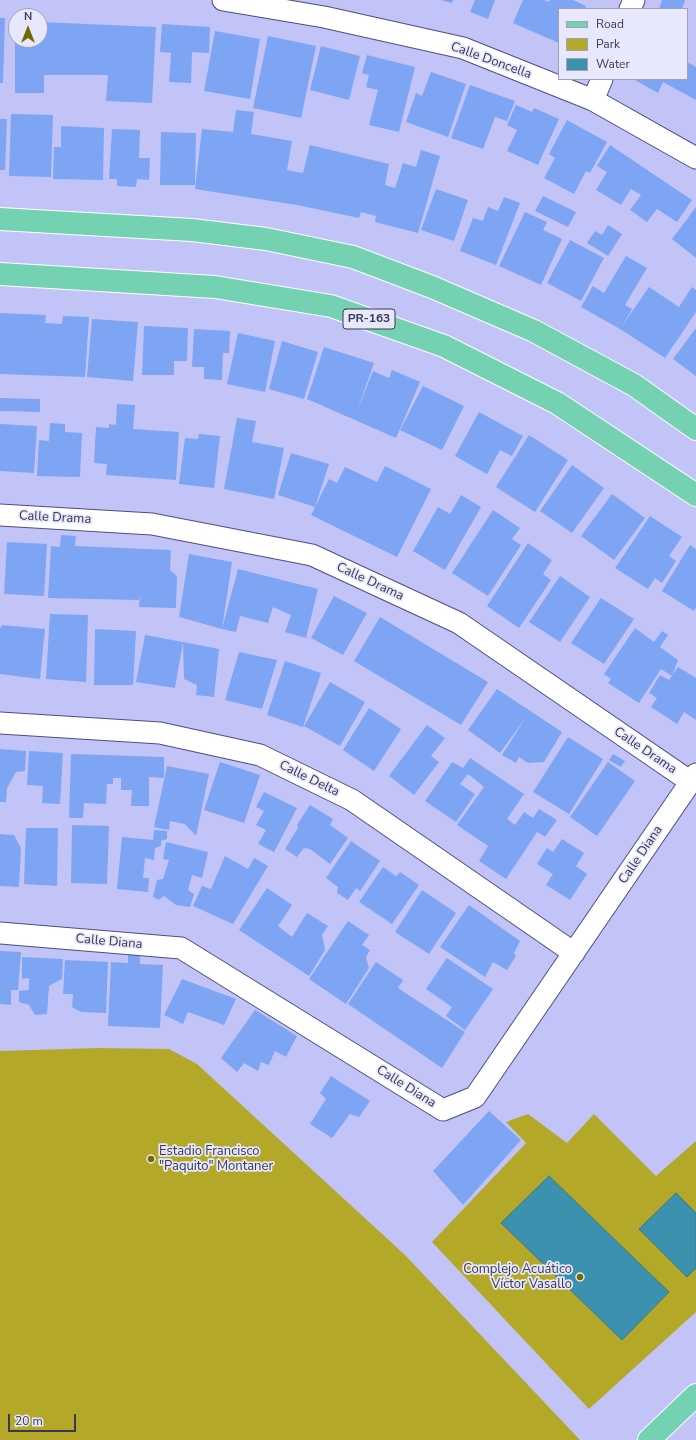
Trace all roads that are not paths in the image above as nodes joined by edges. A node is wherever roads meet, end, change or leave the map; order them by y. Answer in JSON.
{"nodes":[{"id":1,"x":223,"y":0,"type":"edge"},
{"id":2,"x":602,"y":80,"type":"edge"},
{"id":3,"x":593,"y":100,"type":"junction"},
{"id":4,"x":696,"y":158,"type":"edge"},
{"id":5,"x":0,"y":219,"type":"edge"},
{"id":6,"x":0,"y":274,"type":"edge"},
{"id":7,"x":696,"y":429,"type":"edge"},
{"id":8,"x":696,"y":495,"type":"edge"},
{"id":9,"x":0,"y":515,"type":"edge"},
{"id":10,"x":0,"y":723,"type":"edge"},
{"id":11,"x":693,"y":778,"type":"edge"},
{"id":12,"x":0,"y":933,"type":"edge"},
{"id":13,"x":574,"y":953,"type":"junction"},
{"id":14,"x":696,"y":1395,"type":"edge"},
{"id":15,"x":648,"y":1440,"type":"edge"}],
"edges":[{"from":1,"to":3,"type":"street","name":"Calle Doncella"},
{"from":2,"to":3,"type":"street"},
{"from":3,"to":4,"type":"street","name":"Calle Doncella"},
{"from":5,"to":7,"type":"main road"},
{"from":6,"to":8,"type":"main road","number":"PR-163"},
{"from":9,"to":11,"type":"street","name":"Calle Drama"},
{"from":10,"to":13,"type":"street","name":"Calle Delta"},
{"from":11,"to":13,"type":"street","name":"Calle Diana"},
{"from":12,"to":13,"type":"street","name":"Calle Diana"},
{"from":14,"to":15,"type":"main road"}]}
